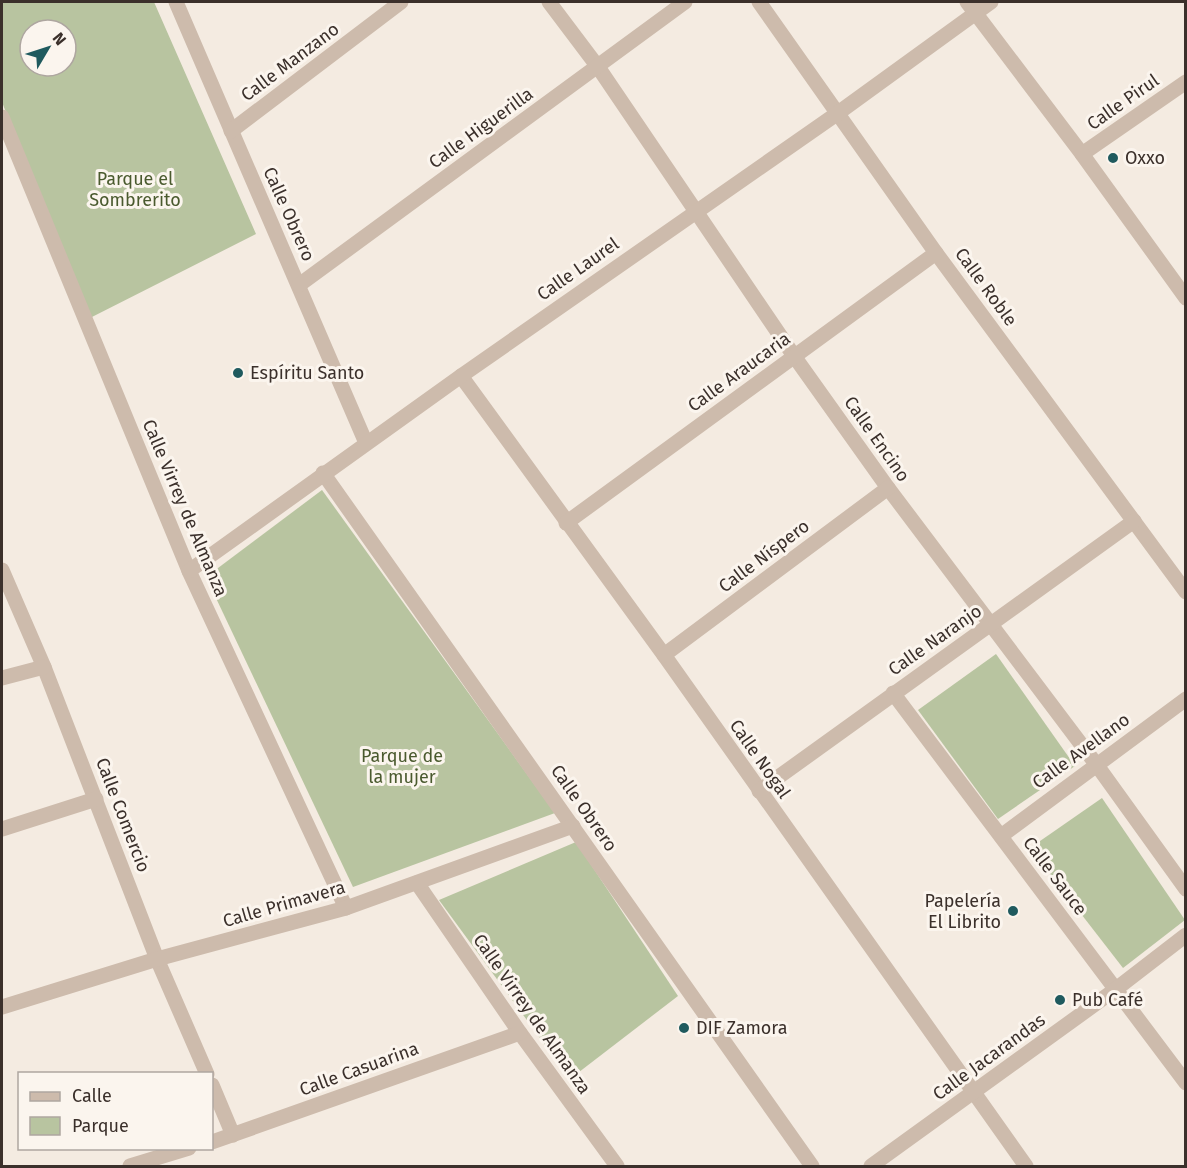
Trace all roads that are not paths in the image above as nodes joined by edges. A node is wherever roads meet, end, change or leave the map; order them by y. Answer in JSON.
{"nodes":[{"id":1,"x":176,"y":2,"type":"edge"},
{"id":2,"x":401,"y":2,"type":"edge"},
{"id":3,"x":549,"y":2,"type":"edge"},
{"id":4,"x":685,"y":2,"type":"edge"},
{"id":5,"x":759,"y":2,"type":"edge"},
{"id":6,"x":991,"y":2,"type":"edge"},
{"id":7,"x":971,"y":7,"type":"edge"},
{"id":8,"x":598,"y":67,"type":"junction"},
{"id":9,"x":1185,"y":82,"type":"edge"},
{"id":10,"x":838,"y":113,"type":"junction"},
{"id":11,"x":2,"y":117,"type":"edge"},
{"id":12,"x":231,"y":131,"type":"junction"},
{"id":13,"x":1082,"y":154,"type":"junction"},
{"id":14,"x":696,"y":211,"type":"junction"},
{"id":15,"x":936,"y":253,"type":"junction"},
{"id":16,"x":299,"y":285,"type":"junction"},
{"id":17,"x":1185,"y":298,"type":"edge"},
{"id":18,"x":794,"y":356,"type":"junction"},
{"id":19,"x":461,"y":376,"type":"junction"},
{"id":20,"x":366,"y":443,"type":"junction"},
{"id":21,"x":323,"y":473,"type":"junction"},
{"id":22,"x":888,"y":488,"type":"junction"},
{"id":23,"x":1134,"y":521,"type":"junction"},
{"id":24,"x":566,"y":523,"type":"junction"},
{"id":25,"x":2,"y":570,"type":"edge"},
{"id":26,"x":189,"y":571,"type":"junction"},
{"id":27,"x":1185,"y":592,"type":"edge"},
{"id":28,"x":990,"y":624,"type":"junction"},
{"id":29,"x":663,"y":655,"type":"junction"},
{"id":30,"x":44,"y":667,"type":"junction"},
{"id":31,"x":2,"y":678,"type":"edge"},
{"id":32,"x":893,"y":693,"type":"junction"},
{"id":33,"x":1185,"y":699,"type":"edge"},
{"id":34,"x":1096,"y":764,"type":"junction"},
{"id":35,"x":759,"y":791,"type":"junction"},
{"id":36,"x":96,"y":798,"type":"junction"},
{"id":37,"x":573,"y":826,"type":"junction"},
{"id":38,"x":2,"y":829,"type":"edge"},
{"id":39,"x":1001,"y":836,"type":"junction"},
{"id":40,"x":417,"y":883,"type":"junction"},
{"id":41,"x":1185,"y":889,"type":"edge"},
{"id":42,"x":346,"y":908,"type":"junction"},
{"id":43,"x":1185,"y":935,"type":"edge"},
{"id":44,"x":157,"y":959,"type":"junction"},
{"id":45,"x":1116,"y":989,"type":"junction"},
{"id":46,"x":2,"y":1007,"type":"edge"},
{"id":47,"x":520,"y":1033,"type":"junction"},
{"id":48,"x":206,"y":1072,"type":"edge"},
{"id":49,"x":1185,"y":1083,"type":"edge"},
{"id":50,"x":213,"y":1087,"type":"edge"},
{"id":51,"x":973,"y":1093,"type":"junction"},
{"id":52,"x":233,"y":1135,"type":"junction"},
{"id":53,"x":213,"y":1142,"type":"edge"},
{"id":54,"x":186,"y":1150,"type":"edge"},
{"id":55,"x":130,"y":1167,"type":"edge"},
{"id":56,"x":617,"y":1167,"type":"edge"},
{"id":57,"x":812,"y":1167,"type":"edge"},
{"id":58,"x":872,"y":1167,"type":"edge"},
{"id":59,"x":1026,"y":1167,"type":"edge"}],
"edges":[{"from":1,"to":12,"type":"street","name":"Calle Obrero"},
{"from":2,"to":12,"type":"street","name":"Calle Manzano"},
{"from":3,"to":8,"type":"street","name":"Calle Encino"},
{"from":4,"to":8,"type":"street","name":"Calle Higuerilla"},
{"from":5,"to":10,"type":"street","name":"Calle Roble"},
{"from":6,"to":7,"type":"street","name":"Calle Laurel"},
{"from":7,"to":10,"type":"street","name":"Calle Laurel"},
{"from":7,"to":13,"type":"street"},
{"from":8,"to":14,"type":"street","name":"Calle Encino"},
{"from":8,"to":16,"type":"street","name":"Calle Higuerilla"},
{"from":9,"to":13,"type":"street","name":"Calle Pirul"},
{"from":10,"to":14,"type":"street","name":"Calle Laurel"},
{"from":10,"to":15,"type":"street","name":"Calle Roble"},
{"from":11,"to":26,"type":"street","name":"Calle Virrey de Almanza"},
{"from":12,"to":16,"type":"street","name":"Calle Obrero"},
{"from":13,"to":17,"type":"street"},
{"from":14,"to":18,"type":"street","name":"Calle Encino"},
{"from":14,"to":19,"type":"street","name":"Calle Laurel"},
{"from":15,"to":18,"type":"street","name":"Calle Araucaria"},
{"from":15,"to":23,"type":"street","name":"Calle Roble"},
{"from":16,"to":20,"type":"street","name":"Calle Obrero"},
{"from":18,"to":22,"type":"street","name":"Calle Encino"},
{"from":18,"to":24,"type":"street","name":"Calle Araucaria"},
{"from":19,"to":20,"type":"street","name":"Calle Laurel"},
{"from":19,"to":24,"type":"street","name":"Calle Nogal"},
{"from":20,"to":21,"type":"street","name":"Calle Laurel"},
{"from":21,"to":26,"type":"street","name":"Calle Laurel"},
{"from":21,"to":37,"type":"street","name":"Calle Obrero"},
{"from":22,"to":28,"type":"street","name":"Calle Encino"},
{"from":22,"to":29,"type":"street","name":"Calle Níspero"},
{"from":23,"to":27,"type":"street","name":"Calle Roble"},
{"from":23,"to":28,"type":"street","name":"Calle Naranjo"},
{"from":24,"to":29,"type":"street","name":"Calle Nogal"},
{"from":25,"to":30,"type":"street","name":"Calle Comercio"},
{"from":26,"to":42,"type":"street","name":"Calle Virrey de Almanza"},
{"from":28,"to":32,"type":"street","name":"Calle Naranjo"},
{"from":28,"to":34,"type":"street","name":"Calle Encino"},
{"from":29,"to":35,"type":"street","name":"Calle Nogal"},
{"from":30,"to":31,"type":"street"},
{"from":30,"to":36,"type":"street","name":"Calle Comercio"},
{"from":32,"to":35,"type":"street","name":"Calle Naranjo"},
{"from":32,"to":39,"type":"street","name":"Calle Sauce"},
{"from":33,"to":34,"type":"street","name":"Calle Avellano"},
{"from":34,"to":39,"type":"street","name":"Calle Avellano"},
{"from":34,"to":41,"type":"street","name":"Calle Encino"},
{"from":35,"to":51,"type":"street","name":"Calle Nogal"},
{"from":36,"to":38,"type":"street"},
{"from":36,"to":44,"type":"street","name":"Calle Comercio"},
{"from":37,"to":40,"type":"street","name":"Calle Primavera"},
{"from":37,"to":57,"type":"street","name":"Calle Obrero"},
{"from":39,"to":45,"type":"street","name":"Calle Sauce"},
{"from":40,"to":42,"type":"street","name":"Calle Primavera"},
{"from":40,"to":47,"type":"street","name":"Calle Virrey de Almanza"},
{"from":42,"to":44,"type":"street","name":"Calle Primavera"},
{"from":43,"to":45,"type":"street","name":"Calle Jacarandas"},
{"from":44,"to":46,"type":"street","name":"Calle Primavera"},
{"from":44,"to":48,"type":"street","name":"Calle Comercio"},
{"from":45,"to":49,"type":"street","name":"Calle Sauce"},
{"from":45,"to":51,"type":"street","name":"Calle Jacarandas"},
{"from":47,"to":52,"type":"street","name":"Calle Casuarina"},
{"from":47,"to":56,"type":"street","name":"Calle Virrey de Almanza"},
{"from":50,"to":52,"type":"street"},
{"from":51,"to":58,"type":"street","name":"Calle Jacarandas"},
{"from":51,"to":59,"type":"street","name":"Calle Nogal"},
{"from":52,"to":53,"type":"street","name":"Calle Casuarina"},
{"from":54,"to":55,"type":"street"}]}
